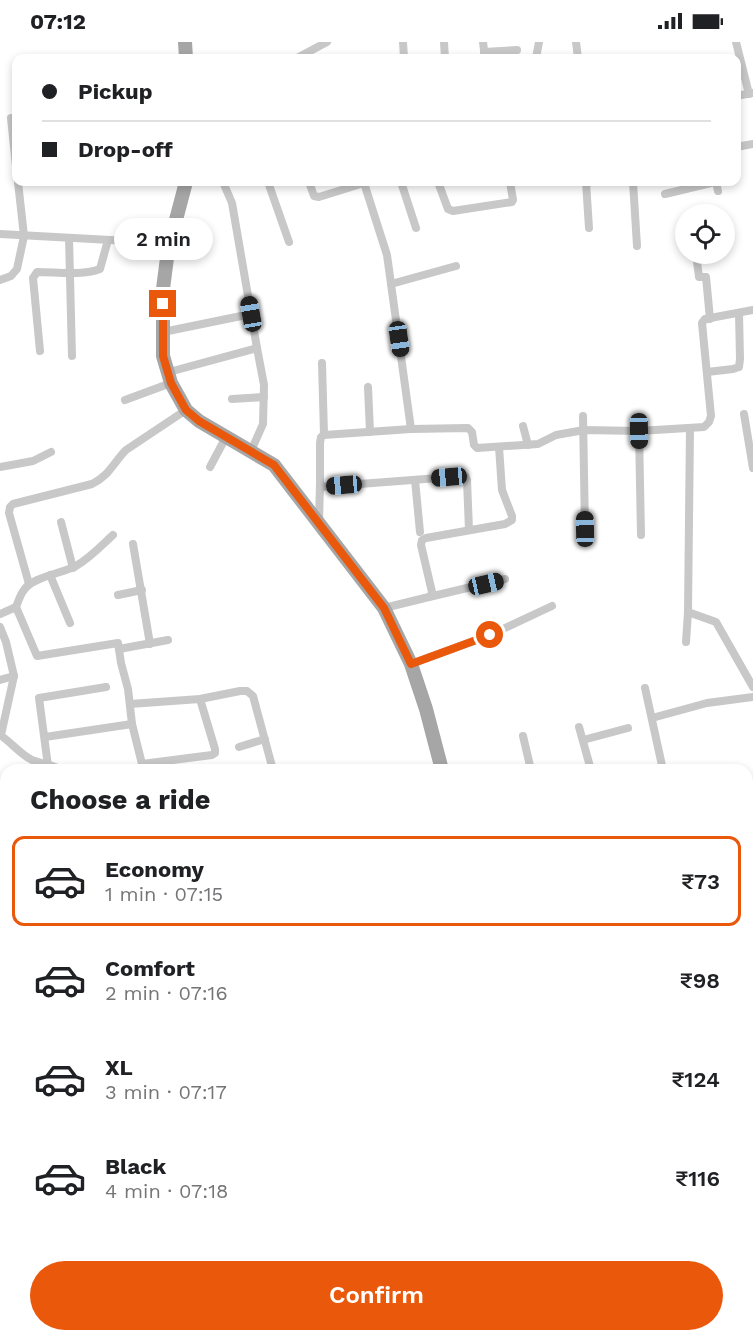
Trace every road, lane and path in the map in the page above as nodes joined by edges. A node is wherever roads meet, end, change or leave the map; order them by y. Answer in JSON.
{"nodes":[{"id":1,"x":327,"y":42,"type":"edge"},
{"id":2,"x":517,"y":50,"type":"dead end"},
{"id":3,"x":307,"y":54,"type":"edge"},
{"id":4,"x":496,"y":54,"type":"edge"},
{"id":5,"x":741,"y":59,"type":"edge"},
{"id":6,"x":751,"y":94,"type":"edge"},
{"id":7,"x":11,"y":118,"type":"dead end"},
{"id":8,"x":12,"y":128,"type":"edge"},
{"id":9,"x":18,"y":186,"type":"edge"},
{"id":10,"x":185,"y":186,"type":"edge"},
{"id":11,"x":225,"y":186,"type":"edge"},
{"id":12,"x":269,"y":186,"type":"edge"},
{"id":13,"x":310,"y":186,"type":"edge"},
{"id":14,"x":344,"y":186,"type":"edge"},
{"id":15,"x":367,"y":186,"type":"edge"},
{"id":16,"x":402,"y":186,"type":"edge"},
{"id":17,"x":440,"y":186,"type":"edge"},
{"id":18,"x":511,"y":186,"type":"edge"},
{"id":19,"x":586,"y":186,"type":"edge"},
{"id":20,"x":633,"y":186,"type":"edge"},
{"id":21,"x":711,"y":186,"type":"edge"},
{"id":22,"x":665,"y":194,"type":"dead end"},
{"id":23,"x":416,"y":228,"type":"dead end"},
{"id":24,"x":589,"y":228,"type":"dead end"},
{"id":25,"x":0,"y":234,"type":"edge"},
{"id":26,"x":24,"y":236,"type":"junction"},
{"id":27,"x":69,"y":238,"type":"junction"},
{"id":28,"x":108,"y":240,"type":"junction"},
{"id":29,"x":289,"y":242,"type":"dead end"},
{"id":30,"x":637,"y":246,"type":"dead end"},
{"id":31,"x":168,"y":250,"type":"junction"},
{"id":32,"x":697,"y":264,"type":"edge"},
{"id":33,"x":456,"y":266,"type":"dead end"},
{"id":34,"x":70,"y":273,"type":"junction"},
{"id":35,"x":0,"y":280,"type":"edge"},
{"id":36,"x":392,"y":284,"type":"junction"},
{"id":37,"x":753,"y":310,"type":"edge"},
{"id":38,"x":739,"y":312,"type":"junction"},
{"id":39,"x":251,"y":314,"type":"junction"},
{"id":40,"x":710,"y":319,"type":"junction"},
{"id":41,"x":163,"y":332,"type":"junction"},
{"id":42,"x":256,"y":348,"type":"junction"},
{"id":43,"x":40,"y":351,"type":"dead end"},
{"id":44,"x":72,"y":356,"type":"dead end"},
{"id":45,"x":322,"y":363,"type":"dead end"},
{"id":46,"x":707,"y":372,"type":"junction"},
{"id":47,"x":170,"y":378,"type":"junction"},
{"id":48,"x":368,"y":387,"type":"dead end"},
{"id":49,"x":264,"y":397,"type":"junction"},
{"id":50,"x":232,"y":399,"type":"dead end"},
{"id":51,"x":125,"y":400,"type":"dead end"},
{"id":52,"x":186,"y":410,"type":"junction"},
{"id":53,"x":744,"y":414,"type":"dead end"},
{"id":54,"x":583,"y":416,"type":"dead end"},
{"id":55,"x":523,"y":426,"type":"dead end"},
{"id":56,"x":690,"y":428,"type":"junction"},
{"id":57,"x":411,"y":429,"type":"junction"},
{"id":58,"x":584,"y":430,"type":"junction"},
{"id":59,"x":639,"y":431,"type":"junction"},
{"id":60,"x":370,"y":432,"type":"junction"},
{"id":61,"x":324,"y":435,"type":"junction"},
{"id":62,"x":226,"y":437,"type":"junction"},
{"id":63,"x":528,"y":444,"type":"junction"},
{"id":64,"x":499,"y":447,"type":"junction"},
{"id":65,"x":251,"y":451,"type":"junction"},
{"id":66,"x":51,"y":452,"type":"dead end"},
{"id":67,"x":0,"y":467,"type":"edge"},
{"id":68,"x":210,"y":467,"type":"dead end"},
{"id":69,"x":753,"y":468,"type":"edge"},
{"id":70,"x":415,"y":480,"type":"junction"},
{"id":71,"x":320,"y":487,"type":"junction"},
{"id":72,"x":61,"y":522,"type":"dead end"},
{"id":73,"x":319,"y":524,"type":"junction"},
{"id":74,"x":585,"y":529,"type":"dead end"},
{"id":75,"x":470,"y":530,"type":"junction"},
{"id":76,"x":420,"y":532,"type":"dead end"},
{"id":77,"x":113,"y":535,"type":"dead end"},
{"id":78,"x":641,"y":535,"type":"dead end"},
{"id":79,"x":133,"y":544,"type":"dead end"},
{"id":80,"x":73,"y":568,"type":"junction"},
{"id":81,"x":50,"y":575,"type":"junction"},
{"id":82,"x":505,"y":579,"type":"dead end"},
{"id":83,"x":29,"y":584,"type":"junction"},
{"id":84,"x":142,"y":590,"type":"junction"},
{"id":85,"x":118,"y":595,"type":"dead end"},
{"id":86,"x":429,"y":597,"type":"junction"},
{"id":87,"x":552,"y":606,"type":"dead end"},
{"id":88,"x":16,"y":608,"type":"junction"},
{"id":89,"x":384,"y":608,"type":"junction"},
{"id":90,"x":688,"y":612,"type":"junction"},
{"id":91,"x":0,"y":614,"type":"edge"},
{"id":92,"x":70,"y":624,"type":"dead end"},
{"id":93,"x":0,"y":627,"type":"edge"},
{"id":94,"x":168,"y":640,"type":"dead end"},
{"id":95,"x":686,"y":642,"type":"dead end"},
{"id":96,"x":3,"y":644,"type":"edge"},
{"id":97,"x":150,"y":644,"type":"junction"},
{"id":98,"x":119,"y":649,"type":"junction"},
{"id":99,"x":411,"y":664,"type":"junction"},
{"id":100,"x":14,"y":676,"type":"junction"},
{"id":101,"x":0,"y":680,"type":"edge"},
{"id":102,"x":106,"y":687,"type":"dead end"},
{"id":103,"x":753,"y":687,"type":"edge"},
{"id":104,"x":645,"y":688,"type":"dead end"},
{"id":105,"x":753,"y":697,"type":"edge"},
{"id":106,"x":200,"y":699,"type":"junction"},
{"id":107,"x":130,"y":704,"type":"junction"},
{"id":108,"x":652,"y":718,"type":"junction"},
{"id":109,"x":132,"y":724,"type":"junction"},
{"id":110,"x":579,"y":727,"type":"dead end"},
{"id":111,"x":628,"y":728,"type":"dead end"},
{"id":112,"x":1,"y":735,"type":"edge"},
{"id":113,"x":523,"y":736,"type":"dead end"},
{"id":114,"x":45,"y":737,"type":"junction"},
{"id":115,"x":265,"y":740,"type":"junction"},
{"id":116,"x":583,"y":740,"type":"junction"},
{"id":117,"x":239,"y":747,"type":"dead end"},
{"id":118,"x":43,"y":764,"type":"edge"},
{"id":119,"x":48,"y":764,"type":"edge"},
{"id":120,"x":141,"y":764,"type":"edge"},
{"id":121,"x":160,"y":764,"type":"edge"},
{"id":122,"x":271,"y":764,"type":"edge"},
{"id":123,"x":440,"y":764,"type":"edge"},
{"id":124,"x":530,"y":764,"type":"edge"},
{"id":125,"x":589,"y":764,"type":"edge"},
{"id":126,"x":662,"y":764,"type":"edge"}],
"edges":[{"from":1,"to":3,"type":"street"},
{"from":2,"to":4,"type":"street"},
{"from":5,"to":6,"type":"street"},
{"from":7,"to":8,"type":"street"},
{"from":9,"to":26,"type":"street"},
{"from":10,"to":31,"type":"main road"},
{"from":11,"to":39,"type":"street"},
{"from":12,"to":29,"type":"street"},
{"from":13,"to":14,"type":"street"},
{"from":15,"to":36,"type":"street"},
{"from":16,"to":23,"type":"street"},
{"from":17,"to":18,"type":"street"},
{"from":19,"to":24,"type":"street"},
{"from":20,"to":30,"type":"street"},
{"from":21,"to":22,"type":"street"},
{"from":25,"to":26,"type":"street"},
{"from":26,"to":27,"type":"street"},
{"from":26,"to":35,"type":"street"},
{"from":27,"to":28,"type":"street"},
{"from":27,"to":34,"type":"street"},
{"from":28,"to":31,"type":"street"},
{"from":28,"to":34,"type":"street"},
{"from":31,"to":41,"type":"main road"},
{"from":32,"to":40,"type":"street"},
{"from":33,"to":36,"type":"street"},
{"from":34,"to":43,"type":"street"},
{"from":34,"to":44,"type":"street"},
{"from":36,"to":57,"type":"street"},
{"from":37,"to":38,"type":"street"},
{"from":38,"to":40,"type":"street"},
{"from":38,"to":46,"type":"street"},
{"from":39,"to":41,"type":"street"},
{"from":39,"to":42,"type":"street"},
{"from":40,"to":46,"type":"street"},
{"from":41,"to":47,"type":"main road"},
{"from":42,"to":47,"type":"street"},
{"from":42,"to":49,"type":"street"},
{"from":45,"to":61,"type":"street"},
{"from":46,"to":56,"type":"street"},
{"from":47,"to":51,"type":"street"},
{"from":47,"to":52,"type":"main road"},
{"from":48,"to":60,"type":"street"},
{"from":49,"to":50,"type":"street"},
{"from":49,"to":65,"type":"street"},
{"from":52,"to":62,"type":"main road"},
{"from":52,"to":83,"type":"street"},
{"from":53,"to":69,"type":"street"},
{"from":54,"to":58,"type":"street"},
{"from":55,"to":63,"type":"street"},
{"from":56,"to":59,"type":"street"},
{"from":56,"to":90,"type":"street"},
{"from":57,"to":60,"type":"street"},
{"from":57,"to":64,"type":"street"},
{"from":58,"to":59,"type":"street"},
{"from":58,"to":63,"type":"street"},
{"from":58,"to":74,"type":"street"},
{"from":59,"to":78,"type":"street"},
{"from":60,"to":61,"type":"street"},
{"from":61,"to":71,"type":"street"},
{"from":62,"to":65,"type":"main road"},
{"from":62,"to":68,"type":"street"},
{"from":63,"to":64,"type":"street"},
{"from":64,"to":75,"type":"street"},
{"from":65,"to":73,"type":"main road"},
{"from":66,"to":67,"type":"street"},
{"from":70,"to":71,"type":"street"},
{"from":70,"to":75,"type":"street"},
{"from":70,"to":76,"type":"street"},
{"from":71,"to":73,"type":"street"},
{"from":72,"to":80,"type":"street"},
{"from":73,"to":89,"type":"main road"},
{"from":75,"to":86,"type":"street"},
{"from":77,"to":80,"type":"street"},
{"from":79,"to":84,"type":"street"},
{"from":80,"to":81,"type":"street"},
{"from":81,"to":83,"type":"street"},
{"from":81,"to":92,"type":"street"},
{"from":82,"to":86,"type":"street"},
{"from":83,"to":88,"type":"street"},
{"from":84,"to":85,"type":"street"},
{"from":84,"to":97,"type":"street"},
{"from":86,"to":89,"type":"street"},
{"from":87,"to":99,"type":"street"},
{"from":88,"to":91,"type":"street"},
{"from":88,"to":98,"type":"street"},
{"from":89,"to":99,"type":"main road"},
{"from":90,"to":95,"type":"street"},
{"from":90,"to":103,"type":"street"},
{"from":93,"to":96,"type":"street"},
{"from":94,"to":97,"type":"street"},
{"from":96,"to":100,"type":"street"},
{"from":97,"to":98,"type":"street"},
{"from":98,"to":107,"type":"street"},
{"from":99,"to":123,"type":"main road"},
{"from":100,"to":101,"type":"street"},
{"from":100,"to":112,"type":"street"},
{"from":102,"to":114,"type":"street"},
{"from":104,"to":108,"type":"street"},
{"from":105,"to":108,"type":"street"},
{"from":106,"to":107,"type":"street"},
{"from":106,"to":115,"type":"street"},
{"from":106,"to":121,"type":"street"},
{"from":107,"to":109,"type":"street"},
{"from":108,"to":126,"type":"street"},
{"from":109,"to":114,"type":"street"},
{"from":109,"to":120,"type":"street"},
{"from":110,"to":116,"type":"street"},
{"from":111,"to":116,"type":"street"},
{"from":112,"to":118,"type":"street"},
{"from":113,"to":124,"type":"street"},
{"from":114,"to":119,"type":"street"},
{"from":115,"to":117,"type":"street"},
{"from":115,"to":122,"type":"street"},
{"from":116,"to":125,"type":"street"}]}
